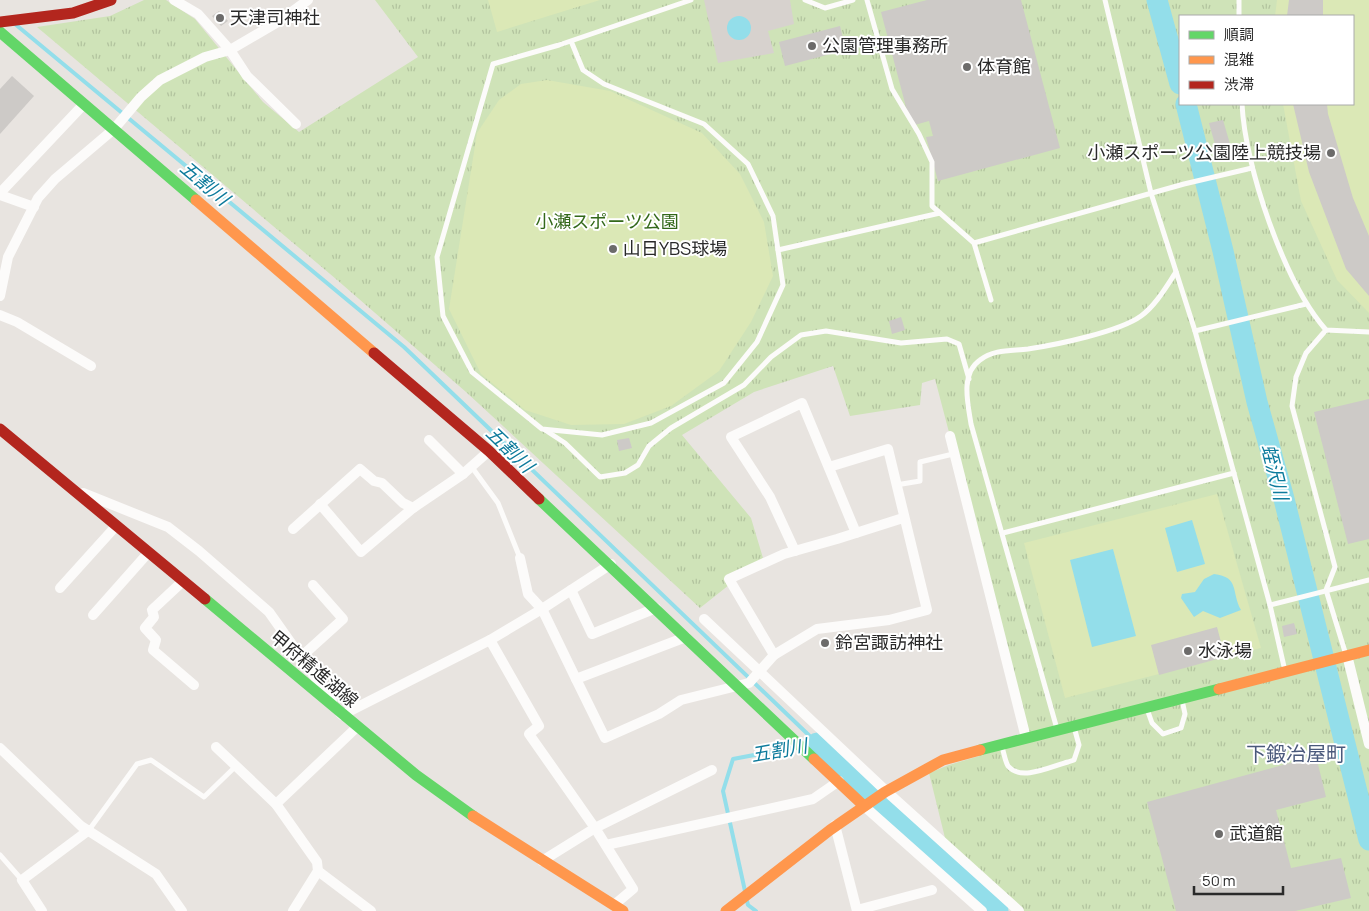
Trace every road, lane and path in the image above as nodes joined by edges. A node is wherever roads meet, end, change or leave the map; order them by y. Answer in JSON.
{"nodes":[{"id":1,"x":112,"y":0,"type":"edge"},
{"id":2,"x":174,"y":0,"type":"edge"},
{"id":3,"x":308,"y":0,"type":"edge"},
{"id":4,"x":691,"y":0,"type":"edge"},
{"id":5,"x":805,"y":0,"type":"edge"},
{"id":6,"x":853,"y":0,"type":"edge"},
{"id":7,"x":868,"y":0,"type":"edge"},
{"id":8,"x":1105,"y":0,"type":"edge"},
{"id":9,"x":1239,"y":0,"type":"edge"},
{"id":10,"x":1239,"y":15,"type":"edge"},
{"id":11,"x":0,"y":22,"type":"edge"},
{"id":12,"x":0,"y":32,"type":"edge"},
{"id":13,"x":571,"y":41,"type":"junction"},
{"id":14,"x":230,"y":50,"type":"junction"},
{"id":15,"x":84,"y":105,"type":"junction"},
{"id":16,"x":1242,"y":105,"type":"edge"},
{"id":17,"x":296,"y":124,"type":"dead end"},
{"id":18,"x":116,"y":126,"type":"junction"},
{"id":19,"x":1252,"y":168,"type":"junction"},
{"id":20,"x":1151,"y":193,"type":"junction"},
{"id":21,"x":0,"y":194,"type":"edge"},
{"id":22,"x":34,"y":207,"type":"junction"},
{"id":23,"x":940,"y":213,"type":"junction"},
{"id":24,"x":974,"y":242,"type":"junction"},
{"id":25,"x":778,"y":250,"type":"junction"},
{"id":26,"x":1176,"y":272,"type":"junction"},
{"id":27,"x":1,"y":279,"type":"edge"},
{"id":28,"x":0,"y":296,"type":"edge"},
{"id":29,"x":991,"y":300,"type":"dead end"},
{"id":30,"x":1306,"y":304,"type":"junction"},
{"id":31,"x":0,"y":316,"type":"edge"},
{"id":32,"x":1326,"y":330,"type":"junction"},
{"id":33,"x":1195,"y":331,"type":"junction"},
{"id":34,"x":1369,"y":332,"type":"edge"},
{"id":35,"x":91,"y":366,"type":"dead end"},
{"id":36,"x":969,"y":380,"type":"junction"},
{"id":37,"x":0,"y":429,"type":"edge"},
{"id":38,"x":542,"y":429,"type":"junction"},
{"id":39,"x":950,"y":436,"type":"dead end"},
{"id":40,"x":429,"y":440,"type":"dead end"},
{"id":41,"x":489,"y":451,"type":"junction"},
{"id":42,"x":953,"y":454,"type":"junction"},
{"id":43,"x":471,"y":466,"type":"junction"},
{"id":44,"x":828,"y":467,"type":"junction"},
{"id":45,"x":1234,"y":473,"type":"junction"},
{"id":46,"x":463,"y":474,"type":"junction"},
{"id":47,"x":896,"y":486,"type":"junction"},
{"id":48,"x":70,"y":488,"type":"junction"},
{"id":49,"x":320,"y":504,"type":"junction"},
{"id":50,"x":413,"y":508,"type":"junction"},
{"id":51,"x":903,"y":518,"type":"junction"},
{"id":52,"x":116,"y":526,"type":"junction"},
{"id":53,"x":292,"y":529,"type":"dead end"},
{"id":54,"x":856,"y":533,"type":"junction"},
{"id":55,"x":1003,"y":533,"type":"junction"},
{"id":56,"x":795,"y":551,"type":"junction"},
{"id":57,"x":148,"y":553,"type":"junction"},
{"id":58,"x":520,"y":558,"type":"joint"},
{"id":59,"x":610,"y":564,"type":"junction"},
{"id":60,"x":1369,"y":580,"type":"edge"},
{"id":61,"x":182,"y":582,"type":"junction"},
{"id":62,"x":313,"y":585,"type":"dead end"},
{"id":63,"x":60,"y":588,"type":"dead end"},
{"id":64,"x":571,"y":590,"type":"junction"},
{"id":65,"x":1326,"y":590,"type":"junction"},
{"id":66,"x":1270,"y":605,"type":"junction"},
{"id":67,"x":656,"y":608,"type":"junction"},
{"id":68,"x":542,"y":609,"type":"junction"},
{"id":69,"x":93,"y":615,"type":"dead end"},
{"id":70,"x":704,"y":619,"type":"dead end"},
{"id":71,"x":686,"y":637,"type":"junction"},
{"id":72,"x":490,"y":640,"type":"junction"},
{"id":73,"x":1369,"y":650,"type":"edge"},
{"id":74,"x":302,"y":656,"type":"junction"},
{"id":75,"x":774,"y":656,"type":"junction"},
{"id":76,"x":1342,"y":657,"type":"junction"},
{"id":77,"x":1285,"y":671,"type":"junction"},
{"id":78,"x":758,"y":673,"type":"junction"},
{"id":79,"x":576,"y":680,"type":"junction"},
{"id":80,"x":194,"y":685,"type":"dead end"},
{"id":81,"x":736,"y":687,"type":"junction"},
{"id":82,"x":1182,"y":699,"type":"junction"},
{"id":83,"x":1147,"y":708,"type":"junction"},
{"id":84,"x":342,"y":715,"type":"junction"},
{"id":85,"x":1073,"y":726,"type":"junction"},
{"id":86,"x":357,"y":727,"type":"junction"},
{"id":87,"x":1057,"y":730,"type":"junction"},
{"id":88,"x":1026,"y":738,"type":"junction"},
{"id":89,"x":1002,"y":744,"type":"junction"},
{"id":90,"x":1369,"y":744,"type":"edge"},
{"id":91,"x":216,"y":747,"type":"dead end"},
{"id":92,"x":0,"y":748,"type":"edge"},
{"id":93,"x":236,"y":766,"type":"junction"},
{"id":94,"x":712,"y":770,"type":"dead end"},
{"id":95,"x":839,"y":781,"type":"junction"},
{"id":96,"x":884,"y":792,"type":"junction"},
{"id":97,"x":276,"y":804,"type":"junction"},
{"id":98,"x":867,"y":804,"type":"junction"},
{"id":99,"x":835,"y":825,"type":"junction"},
{"id":100,"x":595,"y":828,"type":"junction"},
{"id":101,"x":90,"y":830,"type":"junction"},
{"id":102,"x":606,"y":845,"type":"junction"},
{"id":103,"x":0,"y":855,"type":"edge"},
{"id":104,"x":542,"y":861,"type":"junction"},
{"id":105,"x":318,"y":871,"type":"junction"},
{"id":106,"x":22,"y":880,"type":"junction"},
{"id":107,"x":932,"y":890,"type":"dead end"},
{"id":108,"x":618,"y":908,"type":"edge"},
{"id":109,"x":857,"y":910,"type":"edge"},
{"id":110,"x":42,"y":911,"type":"edge"},
{"id":111,"x":182,"y":911,"type":"edge"},
{"id":112,"x":293,"y":911,"type":"edge"},
{"id":113,"x":371,"y":911,"type":"edge"},
{"id":114,"x":726,"y":911,"type":"edge"},
{"id":115,"x":982,"y":911,"type":"edge"},
{"id":116,"x":1020,"y":911,"type":"edge"}],
"edges":[{"from":1,"to":11,"type":"street"},
{"from":2,"to":14,"type":"street"},
{"from":3,"to":14,"type":"street"},
{"from":4,"to":13,"type":"lane"},
{"from":5,"to":6,"type":"lane"},
{"from":7,"to":23,"type":"lane"},
{"from":8,"to":20,"type":"lane"},
{"from":9,"to":10,"type":"lane"},
{"from":12,"to":15,"type":"street"},
{"from":13,"to":25,"type":"lane"},
{"from":13,"to":38,"type":"lane"},
{"from":14,"to":17,"type":"street"},
{"from":14,"to":18,"type":"street"},
{"from":15,"to":18,"type":"street"},
{"from":15,"to":21,"type":"street"},
{"from":16,"to":19,"type":"lane"},
{"from":18,"to":22,"type":"street"},
{"from":18,"to":41,"type":"street"},
{"from":19,"to":20,"type":"lane"},
{"from":19,"to":30,"type":"lane"},
{"from":20,"to":24,"type":"lane"},
{"from":20,"to":26,"type":"lane"},
{"from":21,"to":22,"type":"street"},
{"from":22,"to":27,"type":"street"},
{"from":23,"to":24,"type":"lane"},
{"from":23,"to":25,"type":"lane"},
{"from":24,"to":29,"type":"lane"},
{"from":25,"to":38,"type":"lane"},
{"from":26,"to":33,"type":"lane"},
{"from":26,"to":36,"type":"lane"},
{"from":27,"to":28,"type":"street"},
{"from":30,"to":32,"type":"lane"},
{"from":30,"to":33,"type":"lane"},
{"from":31,"to":35,"type":"street"},
{"from":32,"to":34,"type":"lane"},
{"from":32,"to":65,"type":"lane"},
{"from":33,"to":45,"type":"lane"},
{"from":36,"to":38,"type":"lane"},
{"from":36,"to":55,"type":"lane"},
{"from":37,"to":48,"type":"street","name":"甲府精進湖線"},
{"from":39,"to":42,"type":"street"},
{"from":40,"to":46,"type":"street"},
{"from":41,"to":43,"type":"street"},
{"from":41,"to":59,"type":"street"},
{"from":42,"to":47,"type":"lane"},
{"from":42,"to":88,"type":"street"},
{"from":43,"to":46,"type":"street"},
{"from":43,"to":58,"type":"lane"},
{"from":44,"to":47,"type":"street"},
{"from":44,"to":54,"type":"street"},
{"from":44,"to":56,"type":"street"},
{"from":45,"to":55,"type":"lane"},
{"from":45,"to":66,"type":"lane"},
{"from":46,"to":50,"type":"street"},
{"from":47,"to":51,"type":"street"},
{"from":48,"to":52,"type":"street","name":"甲府精進湖線"},
{"from":48,"to":74,"type":"street"},
{"from":49,"to":50,"type":"street"},
{"from":49,"to":50,"type":"street"},
{"from":49,"to":53,"type":"street"},
{"from":51,"to":54,"type":"street"},
{"from":51,"to":75,"type":"street"},
{"from":52,"to":57,"type":"street","name":"甲府精進湖線"},
{"from":52,"to":63,"type":"street"},
{"from":54,"to":56,"type":"street"},
{"from":55,"to":87,"type":"lane"},
{"from":56,"to":75,"type":"street"},
{"from":57,"to":61,"type":"street","name":"甲府精進湖線"},
{"from":57,"to":69,"type":"street"},
{"from":58,"to":68,"type":"street"},
{"from":59,"to":64,"type":"street"},
{"from":59,"to":67,"type":"street"},
{"from":60,"to":65,"type":"lane"},
{"from":61,"to":80,"type":"street"},
{"from":61,"to":84,"type":"street","name":"甲府精進湖線"},
{"from":62,"to":74,"type":"street"},
{"from":64,"to":67,"type":"street"},
{"from":64,"to":68,"type":"street"},
{"from":65,"to":66,"type":"lane"},
{"from":65,"to":76,"type":"lane"},
{"from":66,"to":77,"type":"lane"},
{"from":67,"to":71,"type":"street"},
{"from":68,"to":72,"type":"street"},
{"from":68,"to":79,"type":"street"},
{"from":70,"to":78,"type":"street"},
{"from":71,"to":79,"type":"street"},
{"from":71,"to":81,"type":"street"},
{"from":72,"to":84,"type":"street"},
{"from":72,"to":100,"type":"street"},
{"from":73,"to":76,"type":"street"},
{"from":74,"to":84,"type":"street"},
{"from":75,"to":78,"type":"street"},
{"from":76,"to":77,"type":"street"},
{"from":76,"to":90,"type":"street"},
{"from":77,"to":82,"type":"street"},
{"from":78,"to":81,"type":"street"},
{"from":78,"to":96,"type":"street"},
{"from":79,"to":81,"type":"street"},
{"from":81,"to":95,"type":"street"},
{"from":82,"to":83,"type":"street"},
{"from":82,"to":83,"type":"lane"},
{"from":83,"to":85,"type":"street"},
{"from":84,"to":86,"type":"street","name":"甲府精進湖線"},
{"from":85,"to":87,"type":"street"},
{"from":85,"to":89,"type":"lane"},
{"from":86,"to":97,"type":"street"},
{"from":86,"to":104,"type":"street","name":"甲府精進湖線"},
{"from":87,"to":88,"type":"street"},
{"from":88,"to":89,"type":"street"},
{"from":89,"to":96,"type":"street"},
{"from":91,"to":93,"type":"street"},
{"from":92,"to":101,"type":"street"},
{"from":93,"to":97,"type":"street"},
{"from":93,"to":101,"type":"lane"},
{"from":94,"to":100,"type":"street"},
{"from":95,"to":98,"type":"street"},
{"from":95,"to":102,"type":"street"},
{"from":96,"to":98,"type":"street"},
{"from":96,"to":116,"type":"street"},
{"from":97,"to":105,"type":"street"},
{"from":98,"to":99,"type":"street"},
{"from":98,"to":115,"type":"street"},
{"from":99,"to":109,"type":"street"},
{"from":99,"to":114,"type":"street"},
{"from":100,"to":102,"type":"street"},
{"from":100,"to":104,"type":"street"},
{"from":101,"to":106,"type":"street"},
{"from":101,"to":111,"type":"street"},
{"from":102,"to":108,"type":"street"},
{"from":103,"to":106,"type":"lane"},
{"from":104,"to":108,"type":"street","name":"甲府精進湖線"},
{"from":105,"to":112,"type":"street"},
{"from":105,"to":113,"type":"street"},
{"from":106,"to":110,"type":"street"},
{"from":107,"to":109,"type":"street"}]}
